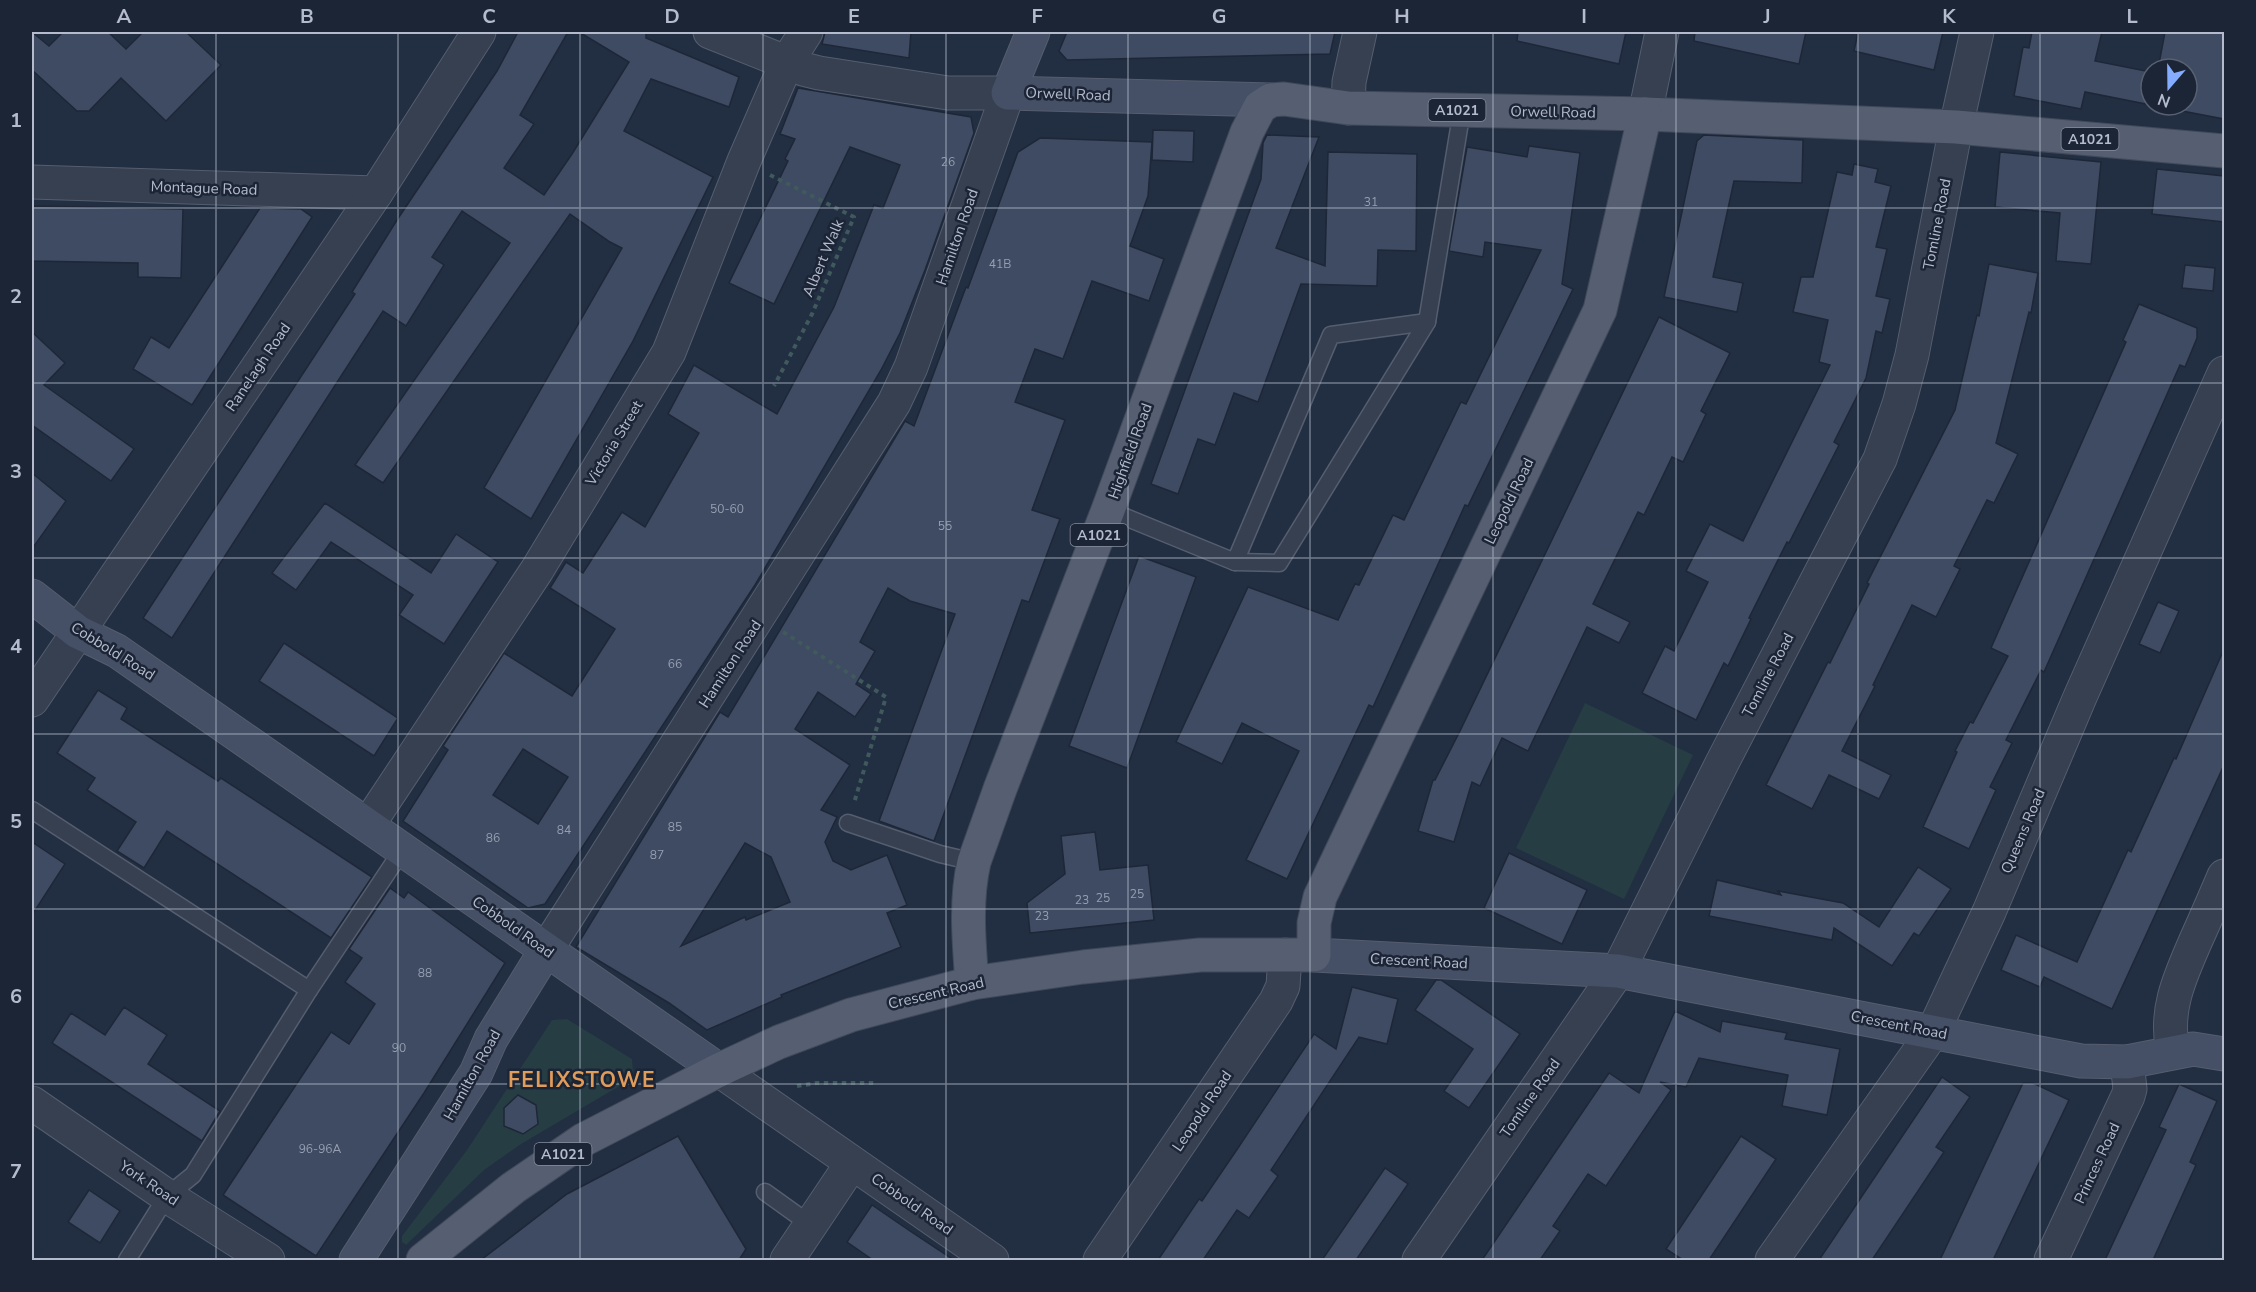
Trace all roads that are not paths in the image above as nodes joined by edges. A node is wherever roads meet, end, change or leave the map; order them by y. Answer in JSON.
{"nodes":[{"id":1,"x":479,"y":32,"type":"edge"},
{"id":2,"x":710,"y":32,"type":"edge"},
{"id":3,"x":806,"y":32,"type":"edge"},
{"id":4,"x":1033,"y":32,"type":"edge"},
{"id":5,"x":1360,"y":32,"type":"edge"},
{"id":6,"x":1662,"y":32,"type":"edge"},
{"id":7,"x":1977,"y":32,"type":"edge"},
{"id":8,"x":787,"y":62,"type":"junction"},
{"id":9,"x":1008,"y":93,"type":"junction"},
{"id":10,"x":1271,"y":100,"type":"junction"},
{"id":11,"x":1348,"y":108,"type":"junction"},
{"id":12,"x":1462,"y":110,"type":"junction"},
{"id":13,"x":1645,"y":114,"type":"junction"},
{"id":14,"x":1956,"y":127,"type":"junction"},
{"id":15,"x":2224,"y":151,"type":"edge"},
{"id":16,"x":32,"y":182,"type":"edge"},
{"id":17,"x":376,"y":193,"type":"junction"},
{"id":18,"x":1427,"y":322,"type":"junction"},
{"id":19,"x":2224,"y":373,"type":"edge"},
{"id":20,"x":1108,"y":510,"type":"junction"},
{"id":21,"x":1234,"y":562,"type":"junction"},
{"id":22,"x":32,"y":596,"type":"edge"},
{"id":23,"x":78,"y":632,"type":"junction"},
{"id":24,"x":32,"y":700,"type":"edge"},
{"id":25,"x":32,"y":810,"type":"edge"},
{"id":26,"x":848,"y":823,"type":"road end"},
{"id":27,"x":368,"y":825,"type":"junction"},
{"id":28,"x":403,"y":849,"type":"junction"},
{"id":29,"x":974,"y":862,"type":"junction"},
{"id":30,"x":2224,"y":876,"type":"edge"},
{"id":31,"x":546,"y":950,"type":"junction"},
{"id":32,"x":1299,"y":955,"type":"junction"},
{"id":33,"x":1618,"y":971,"type":"junction"},
{"id":34,"x":972,"y":983,"type":"junction"},
{"id":35,"x":309,"y":990,"type":"junction"},
{"id":36,"x":1933,"y":1032,"type":"junction"},
{"id":37,"x":2173,"y":1052,"type":"junction"},
{"id":38,"x":2224,"y":1054,"type":"edge"},
{"id":39,"x":2127,"y":1062,"type":"junction"},
{"id":40,"x":719,"y":1070,"type":"junction"},
{"id":41,"x":32,"y":1102,"type":"edge"},
{"id":42,"x":852,"y":1163,"type":"junction"},
{"id":43,"x":765,"y":1192,"type":"dead end"},
{"id":44,"x":167,"y":1196,"type":"junction"},
{"id":45,"x":811,"y":1226,"type":"junction"},
{"id":46,"x":127,"y":1260,"type":"edge"},
{"id":47,"x":268,"y":1260,"type":"edge"},
{"id":48,"x":356,"y":1260,"type":"edge"},
{"id":49,"x":423,"y":1260,"type":"edge"},
{"id":50,"x":788,"y":1260,"type":"edge"},
{"id":51,"x":992,"y":1260,"type":"edge"},
{"id":52,"x":1100,"y":1260,"type":"edge"},
{"id":53,"x":1419,"y":1260,"type":"edge"},
{"id":54,"x":1772,"y":1260,"type":"edge"},
{"id":55,"x":2051,"y":1260,"type":"edge"}],
"edges":[{"from":1,"to":17,"type":"street","name":"Ranelagh Road"},
{"from":2,"to":8,"type":"street","name":"Orwell Road"},
{"from":3,"to":8,"type":"street","name":"Victoria Street"},
{"from":4,"to":9,"type":"street","name":"Hamilton Road"},
{"from":5,"to":11,"type":"street"},
{"from":6,"to":13,"type":"street","name":"Leopold Road"},
{"from":7,"to":14,"type":"street","name":"Tomline Road"},
{"from":8,"to":9,"type":"street","name":"Orwell Road"},
{"from":8,"to":27,"type":"street","name":"Victoria Street"},
{"from":9,"to":10,"type":"street","name":"Orwell Road"},
{"from":9,"to":31,"type":"street","name":"Hamilton Road"},
{"from":10,"to":11,"type":"main road","name":"Orwell Road","number":"A1021"},
{"from":10,"to":20,"type":"main road","name":"Highfield Road","number":"A1021"},
{"from":11,"to":12,"type":"main road","name":"Orwell Road","number":"A1021"},
{"from":12,"to":13,"type":"main road","name":"Orwell Road","number":"A1021"},
{"from":12,"to":18,"type":"lane"},
{"from":13,"to":14,"type":"main road","name":"Orwell Road","number":"A1021"},
{"from":13,"to":32,"type":"main road","name":"Leopold Road"},
{"from":14,"to":15,"type":"main road","name":"Orwell Road","number":"A1021"},
{"from":14,"to":33,"type":"street","name":"Tomline Road"},
{"from":16,"to":17,"type":"street","name":"Montague Road"},
{"from":17,"to":23,"type":"street","name":"Ranelagh Road"},
{"from":18,"to":21,"type":"lane"},
{"from":18,"to":21,"type":"lane"},
{"from":19,"to":36,"type":"street","name":"Queens Road"},
{"from":20,"to":21,"type":"lane"},
{"from":20,"to":29,"type":"main road","name":"Highfield Road","number":"A1021"},
{"from":22,"to":23,"type":"street","name":"Cobbold Road"},
{"from":23,"to":24,"type":"street","name":"Ranelagh Road"},
{"from":23,"to":27,"type":"street","name":"Cobbold Road"},
{"from":25,"to":35,"type":"lane"},
{"from":26,"to":29,"type":"lane"},
{"from":27,"to":28,"type":"street","name":"Cobbold Road"},
{"from":28,"to":31,"type":"street","name":"Cobbold Road"},
{"from":28,"to":35,"type":"lane"},
{"from":29,"to":34,"type":"main road","name":"Highfield Road","number":"A1021"},
{"from":30,"to":37,"type":"street"},
{"from":31,"to":40,"type":"street","name":"Cobbold Road"},
{"from":31,"to":48,"type":"street","name":"Hamilton Road"},
{"from":32,"to":33,"type":"street","name":"Crescent Road"},
{"from":32,"to":34,"type":"main road","name":"Crescent Road"},
{"from":32,"to":52,"type":"street","name":"Leopold Road"},
{"from":33,"to":36,"type":"street","name":"Crescent Road"},
{"from":33,"to":53,"type":"street","name":"Tomline Road"},
{"from":34,"to":40,"type":"main road","name":"Crescent Road","number":"A1021"},
{"from":35,"to":44,"type":"lane"},
{"from":36,"to":39,"type":"street","name":"Crescent Road"},
{"from":36,"to":54,"type":"street","name":"Queens Road"},
{"from":37,"to":38,"type":"street","name":"Crescent Road"},
{"from":37,"to":39,"type":"street","name":"Crescent Road"},
{"from":39,"to":55,"type":"street","name":"Princes Road"},
{"from":40,"to":42,"type":"street","name":"Cobbold Road"},
{"from":40,"to":49,"type":"main road","number":"A1021"},
{"from":41,"to":44,"type":"street","name":"York Road"},
{"from":42,"to":45,"type":"street"},
{"from":42,"to":51,"type":"street","name":"Cobbold Road"},
{"from":43,"to":45,"type":"lane"},
{"from":44,"to":46,"type":"lane"},
{"from":44,"to":47,"type":"street","name":"York Road"},
{"from":45,"to":50,"type":"street"}]}
